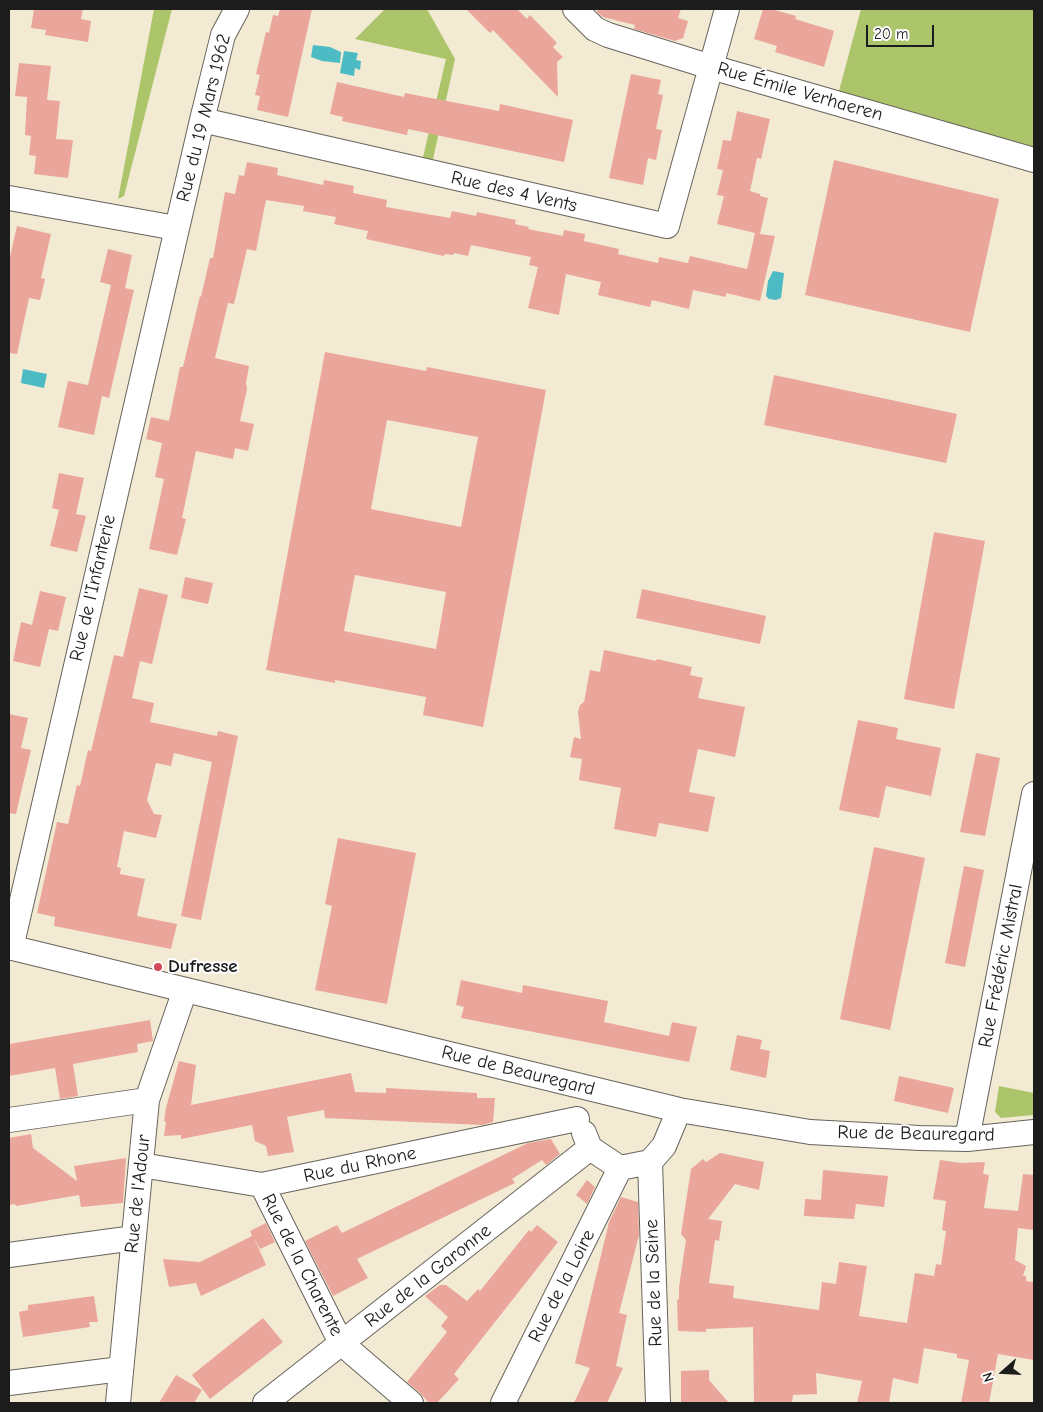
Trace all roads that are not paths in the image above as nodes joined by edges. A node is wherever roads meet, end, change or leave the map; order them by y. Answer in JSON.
{"nodes":[{"id":1,"x":237,"y":9,"type":"edge"},
{"id":2,"x":575,"y":9,"type":"edge"},
{"id":3,"x":728,"y":9,"type":"edge"},
{"id":4,"x":711,"y":67,"type":"junction"},
{"id":5,"x":202,"y":120,"type":"junction"},
{"id":6,"x":1034,"y":160,"type":"edge"},
{"id":7,"x":9,"y":198,"type":"edge"},
{"id":8,"x":176,"y":228,"type":"junction"},
{"id":9,"x":1034,"y":794,"type":"edge"},
{"id":10,"x":10,"y":948,"type":"edge"},
{"id":11,"x":185,"y":990,"type":"junction"},
{"id":12,"x":581,"y":1087,"type":"junction"},
{"id":13,"x":148,"y":1100,"type":"junction"},
{"id":14,"x":680,"y":1110,"type":"junction"},
{"id":15,"x":9,"y":1120,"type":"edge"},
{"id":16,"x":577,"y":1120,"type":"junction"},
{"id":17,"x":1034,"y":1132,"type":"edge"},
{"id":18,"x":967,"y":1138,"type":"junction"},
{"id":19,"x":590,"y":1148,"type":"junction"},
{"id":20,"x":650,"y":1162,"type":"junction"},
{"id":21,"x":141,"y":1164,"type":"junction"},
{"id":22,"x":620,"y":1168,"type":"junction"},
{"id":23,"x":262,"y":1185,"type":"junction"},
{"id":24,"x":134,"y":1238,"type":"junction"},
{"id":25,"x":9,"y":1255,"type":"edge"},
{"id":26,"x":341,"y":1343,"type":"junction"},
{"id":27,"x":121,"y":1369,"type":"junction"},
{"id":28,"x":9,"y":1384,"type":"edge"},
{"id":29,"x":118,"y":1403,"type":"edge"},
{"id":30,"x":265,"y":1403,"type":"edge"},
{"id":31,"x":411,"y":1403,"type":"edge"},
{"id":32,"x":503,"y":1403,"type":"edge"},
{"id":33,"x":658,"y":1403,"type":"edge"}],
"edges":[{"from":1,"to":5,"type":"street","name":"Rue du 19 Mars 1962"},
{"from":2,"to":4,"type":"street","name":"Rue Émile Verhaeren"},
{"from":3,"to":4,"type":"street"},
{"from":4,"to":5,"type":"street","name":"Rue des 4 Vents"},
{"from":4,"to":6,"type":"street","name":"Rue Émile Verhaeren"},
{"from":5,"to":8,"type":"street","name":"Rue du 19 Mars 1962"},
{"from":7,"to":8,"type":"street"},
{"from":8,"to":10,"type":"street","name":"Rue de l'Infanterie"},
{"from":9,"to":18,"type":"street","name":"Rue Frédéric Mistral"},
{"from":10,"to":11,"type":"street","name":"Rue de Beauregard"},
{"from":11,"to":12,"type":"street","name":"Rue de Beauregard"},
{"from":11,"to":13,"type":"street","name":"Rue de l'Adour"},
{"from":12,"to":14,"type":"street","name":"Rue de Beauregard"},
{"from":12,"to":16,"type":"street"},
{"from":13,"to":15,"type":"street"},
{"from":13,"to":21,"type":"street","name":"Rue de l'Adour"},
{"from":14,"to":18,"type":"street","name":"Rue de Beauregard"},
{"from":14,"to":20,"type":"street"},
{"from":16,"to":19,"type":"street"},
{"from":16,"to":23,"type":"street","name":"Rue du Rhone"},
{"from":17,"to":18,"type":"street","name":"Rue de Beauregard"},
{"from":19,"to":22,"type":"street"},
{"from":19,"to":26,"type":"street","name":"Rue de la Garonne"},
{"from":20,"to":22,"type":"street"},
{"from":20,"to":33,"type":"street","name":"Rue de la Seine"},
{"from":21,"to":23,"type":"street","name":"Rue du Rhone"},
{"from":21,"to":24,"type":"street","name":"Rue de l'Adour"},
{"from":22,"to":32,"type":"street","name":"Rue de la Loire"},
{"from":23,"to":26,"type":"street","name":"Rue de la Charente"},
{"from":24,"to":25,"type":"street"},
{"from":24,"to":27,"type":"street","name":"Rue de l'Adour"},
{"from":26,"to":30,"type":"street","name":"Rue de la Garonne"},
{"from":26,"to":31,"type":"street","name":"Rue de la Charente"},
{"from":27,"to":28,"type":"street"},
{"from":27,"to":29,"type":"street","name":"Rue de l'Adour"}]}
